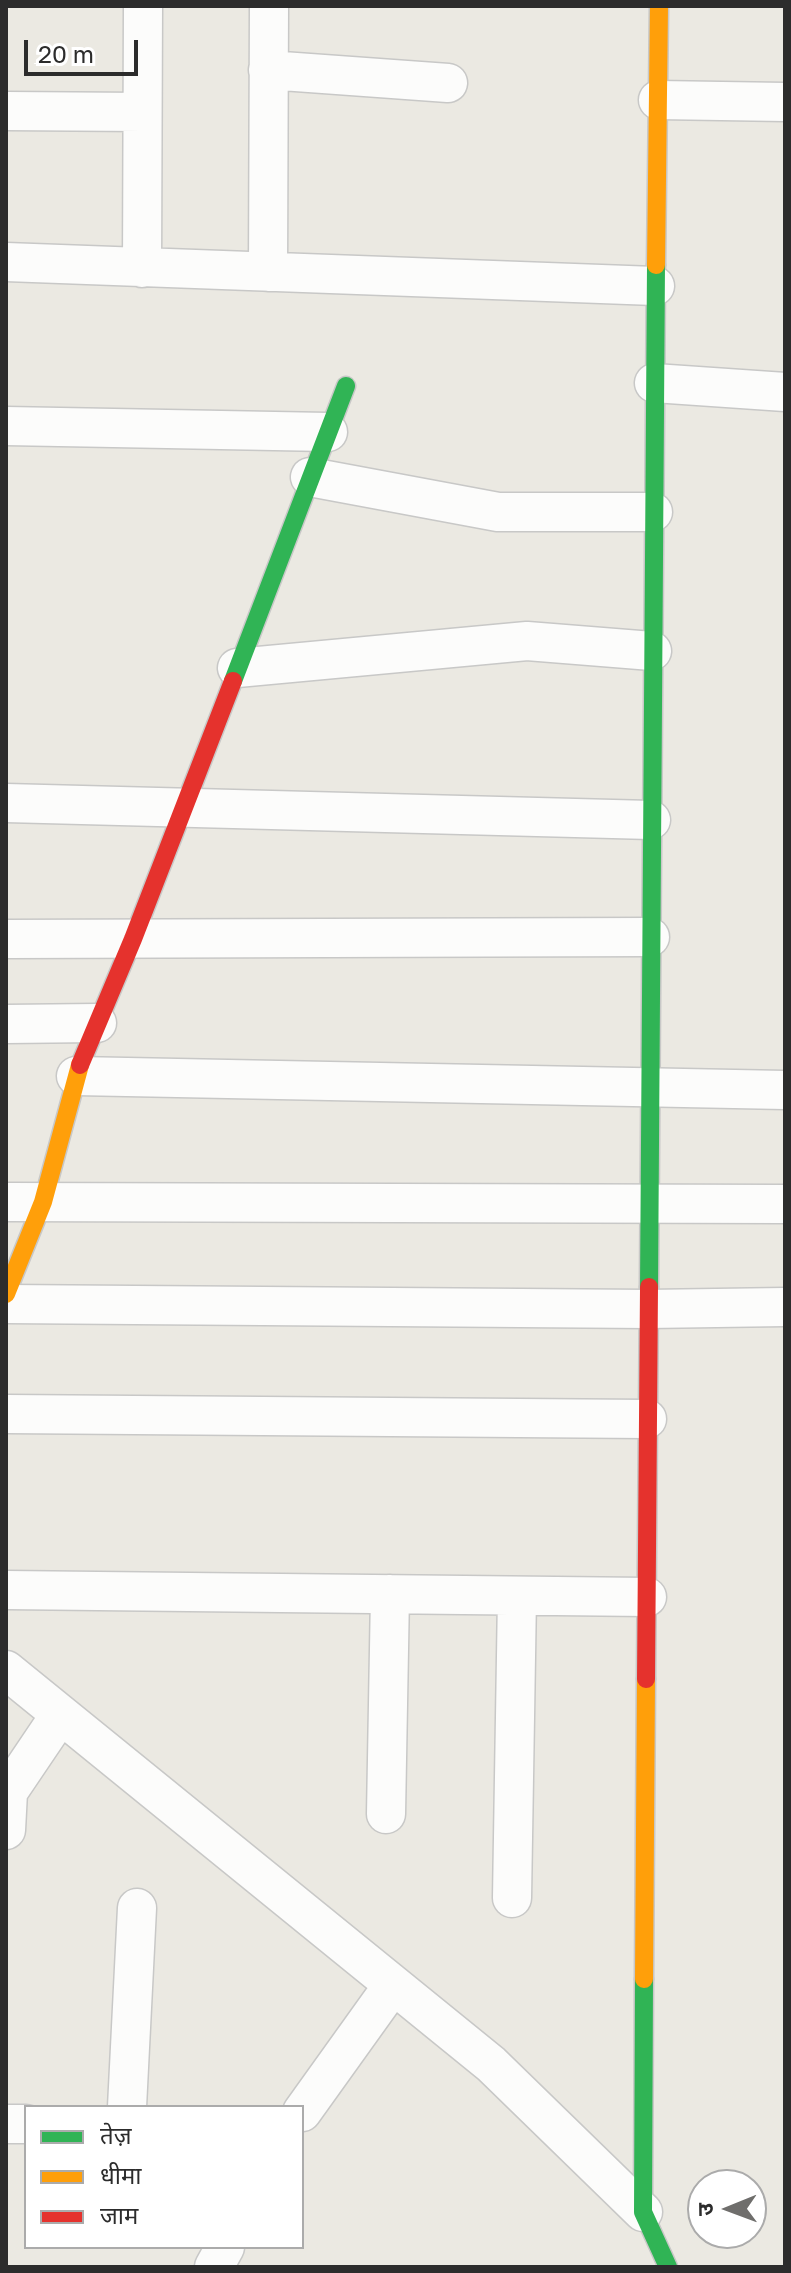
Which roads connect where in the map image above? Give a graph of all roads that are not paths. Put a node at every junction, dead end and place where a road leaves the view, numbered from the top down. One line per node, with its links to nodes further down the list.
1 (143, 6): 9 (street)
2 (269, 6): 4 (street)
3 (659, 6): 6 (street)
4 (268, 70): 5 (street); 12 (street)
5 (448, 83)
6 (658, 100): 7 (street); 13 (street)
7 (785, 102)
8 (6, 111): 9 (street)
9 (142, 112): 11 (street)
10 (6, 262): 11 (street)
11 (142, 268): 12 (street)
12 (268, 272): 13 (street)
13 (655, 286): 14 (street)
14 (654, 383): 16 (street); 20 (street)
15 (346, 386): 18 (street)
16 (785, 392)
17 (6, 426): 18 (street)
18 (328, 432): 19 (street)
19 (310, 477): 20 (street); 22 (street)
20 (653, 512): 21 (street)
21 (652, 651): 22 (street); 25 (street)
22 (237, 668): 24 (street)
23 (6, 803): 24 (street)
24 (182, 809): 25 (street); 28 (street)
25 (651, 820): 26 (street)
26 (650, 937): 28 (street); 32 (street)
27 (6, 939): 28 (street)
28 (133, 939): 29 (street)
29 (97, 1023): 30 (street); 31 (street)
30 (6, 1024)
31 (76, 1076): 32 (street); 34 (street)
32 (649, 1086): 33 (street); 35 (street)
33 (785, 1090)
34 (24, 1202): 35 (street); 37 (street)
35 (648, 1204): 36 (street); 40 (street)
36 (785, 1204)
37 (6, 1294)
38 (6, 1304): 40 (street)
39 (785, 1307): 40 (street)
40 (648, 1309): 42 (street)
41 (6, 1414): 42 (street)
42 (647, 1419): 46 (street)
43 (6, 1590): 44 (street)
44 (390, 1594): 45 (street); 49 (street)
45 (517, 1596): 46 (street); 51 (street)
46 (647, 1597): 56 (street)
47 (6, 1670): 48 (street)
48 (60, 1715): 50 (street); 53 (street)
49 (386, 1814)
50 (6, 1830)
51 (512, 1898)
52 (137, 1908): 54 (street)
53 (393, 1985): 55 (street); 56 (street)
54 (127, 2105)
55 (304, 2109)
56 (643, 2212): 59 (street)
57 (224, 2249): 58 (street)
58 (214, 2267)
59 (668, 2267)

